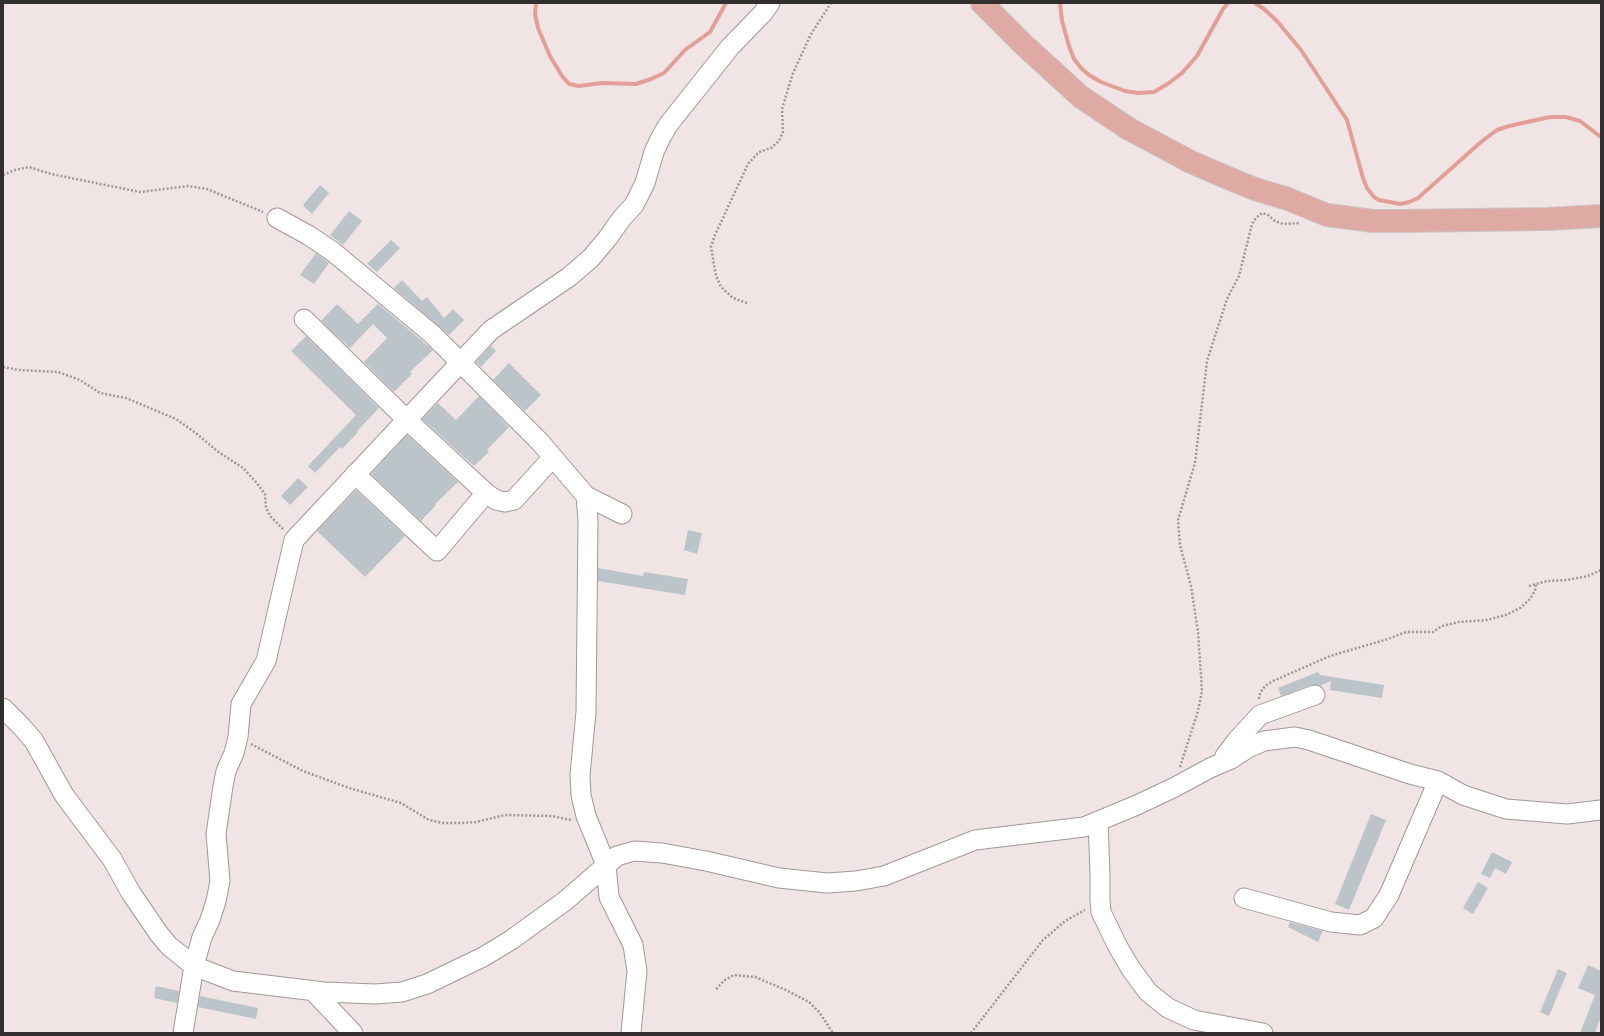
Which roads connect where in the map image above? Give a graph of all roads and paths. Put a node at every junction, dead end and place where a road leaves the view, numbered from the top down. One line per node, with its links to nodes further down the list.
1 (770, 3): 10 (street)
2 (831, 3): 8 (path)
3 (982, 3): 5 (main road)
4 (3, 175): 6 (path)
5 (1601, 216)
6 (277, 218): 10 (street)
7 (1303, 223): 28 (path)
8 (747, 303)
9 (304, 319): 12 (street)
10 (460, 362): 12 (street); 13 (street)
11 (3, 367): 18 (path)
12 (406, 419): 14 (street); 15 (street)
13 (554, 457): 15 (street); 16 (street)
14 (355, 474): 15 (street); 18 (street)
15 (486, 493)
16 (586, 496): 17 (street); 31 (street)
17 (622, 514)
18 (294, 540): 25 (street)
19 (1601, 570): 20 (path)
20 (1536, 584): 21 (path); 24 (path)
21 (1529, 586)
22 (1315, 695): 24 (street)
23 (3, 708): 35 (street)
24 (1260, 715): 26 (street)
25 (238, 737): 31 (path); 35 (street)
26 (1219, 764): 27 (street); 28 (street)
27 (1438, 781): 29 (street); 33 (street)
28 (1176, 787): 30 (street)
29 (1601, 810)
30 (1098, 821): 32 (street); 34 (street)
31 (591, 829): 32 (street)
32 (606, 865): 37 (street); 40 (street)
33 (1244, 898)
34 (1100, 900): 42 (path); 43 (street)
35 (194, 966): 37 (street); 38 (street)
36 (716, 989): 41 (path)
37 (313, 991): 39 (street)
38 (183, 1033)
39 (353, 1033)
40 (631, 1033)
41 (834, 1033)
42 (971, 1033)
43 (1262, 1033)

